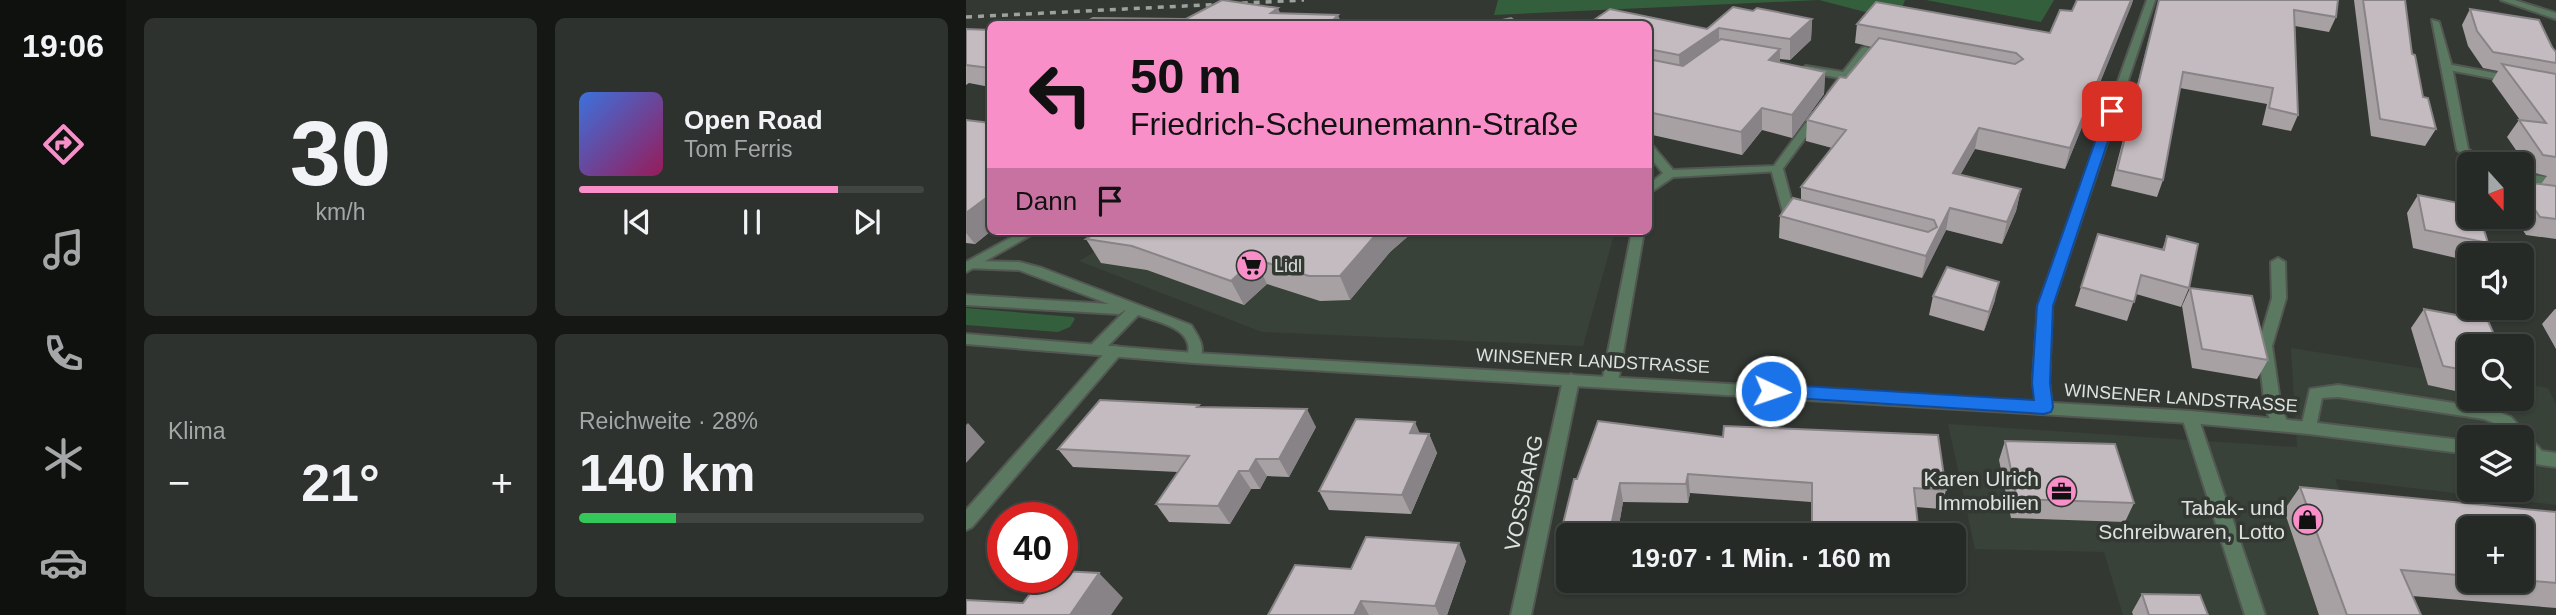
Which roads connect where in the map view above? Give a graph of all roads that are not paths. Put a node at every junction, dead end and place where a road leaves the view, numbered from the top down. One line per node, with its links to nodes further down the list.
1 (2151, 0): 30 (street)
2 (2505, 0): 3 (street)
3 (2556, 16)
4 (2435, 22): 7 (street)
5 (1892, 55): 8 (street)
6 (1796, 67): 8 (street)
7 (2447, 67): 9 (street); 11 (street)
8 (1847, 76): 12 (street)
9 (2529, 82)
10 (1652, 152): 13 (street)
11 (2466, 152)
12 (1777, 169): 13 (street); 17 (street)
13 (1670, 174): 16 (street)
14 (2534, 179): 15 (street)
15 (2556, 182)
16 (1652, 188)
17 (1814, 219)
18 (1025, 235): 21 (street)
19 (1637, 235): 29 (street)
20 (2278, 262): 32 (street)
21 (968, 266): 23 (street)
22 (966, 300): 23 (street)
23 (1135, 310): 25 (street); 27 (street)
24 (966, 339): 25 (street, WINSENER LANDSTRASSE)
25 (1095, 350): 26 (street, WINSENER LANDSTRASSE)
26 (1115, 351): 27 (street, WINSENER LANDSTRASSE); 36 (street)
27 (1194, 358): 28 (street, WINSENER LANDSTRASSE)
28 (1571, 380): 29 (street, WINSENER LANDSTRASSE); 37 (street, VOSSBARG)
29 (1610, 382): 30 (street, WINSENER LANDSTRASSE)
30 (2044, 407): 31 (street, WINSENER LANDSTRASSE)
31 (2190, 417): 32 (street, WINSENER LANDSTRASSE); 38 (street)
32 (2281, 425): 33 (street, WINSENER LANDSTRASSE)
33 (2309, 428): 34 (street, WINSENER LANDSTRASSE); 35 (street)
34 (2457, 446)
35 (2548, 459)
36 (966, 522)
37 (1521, 615)
38 (2255, 615)

